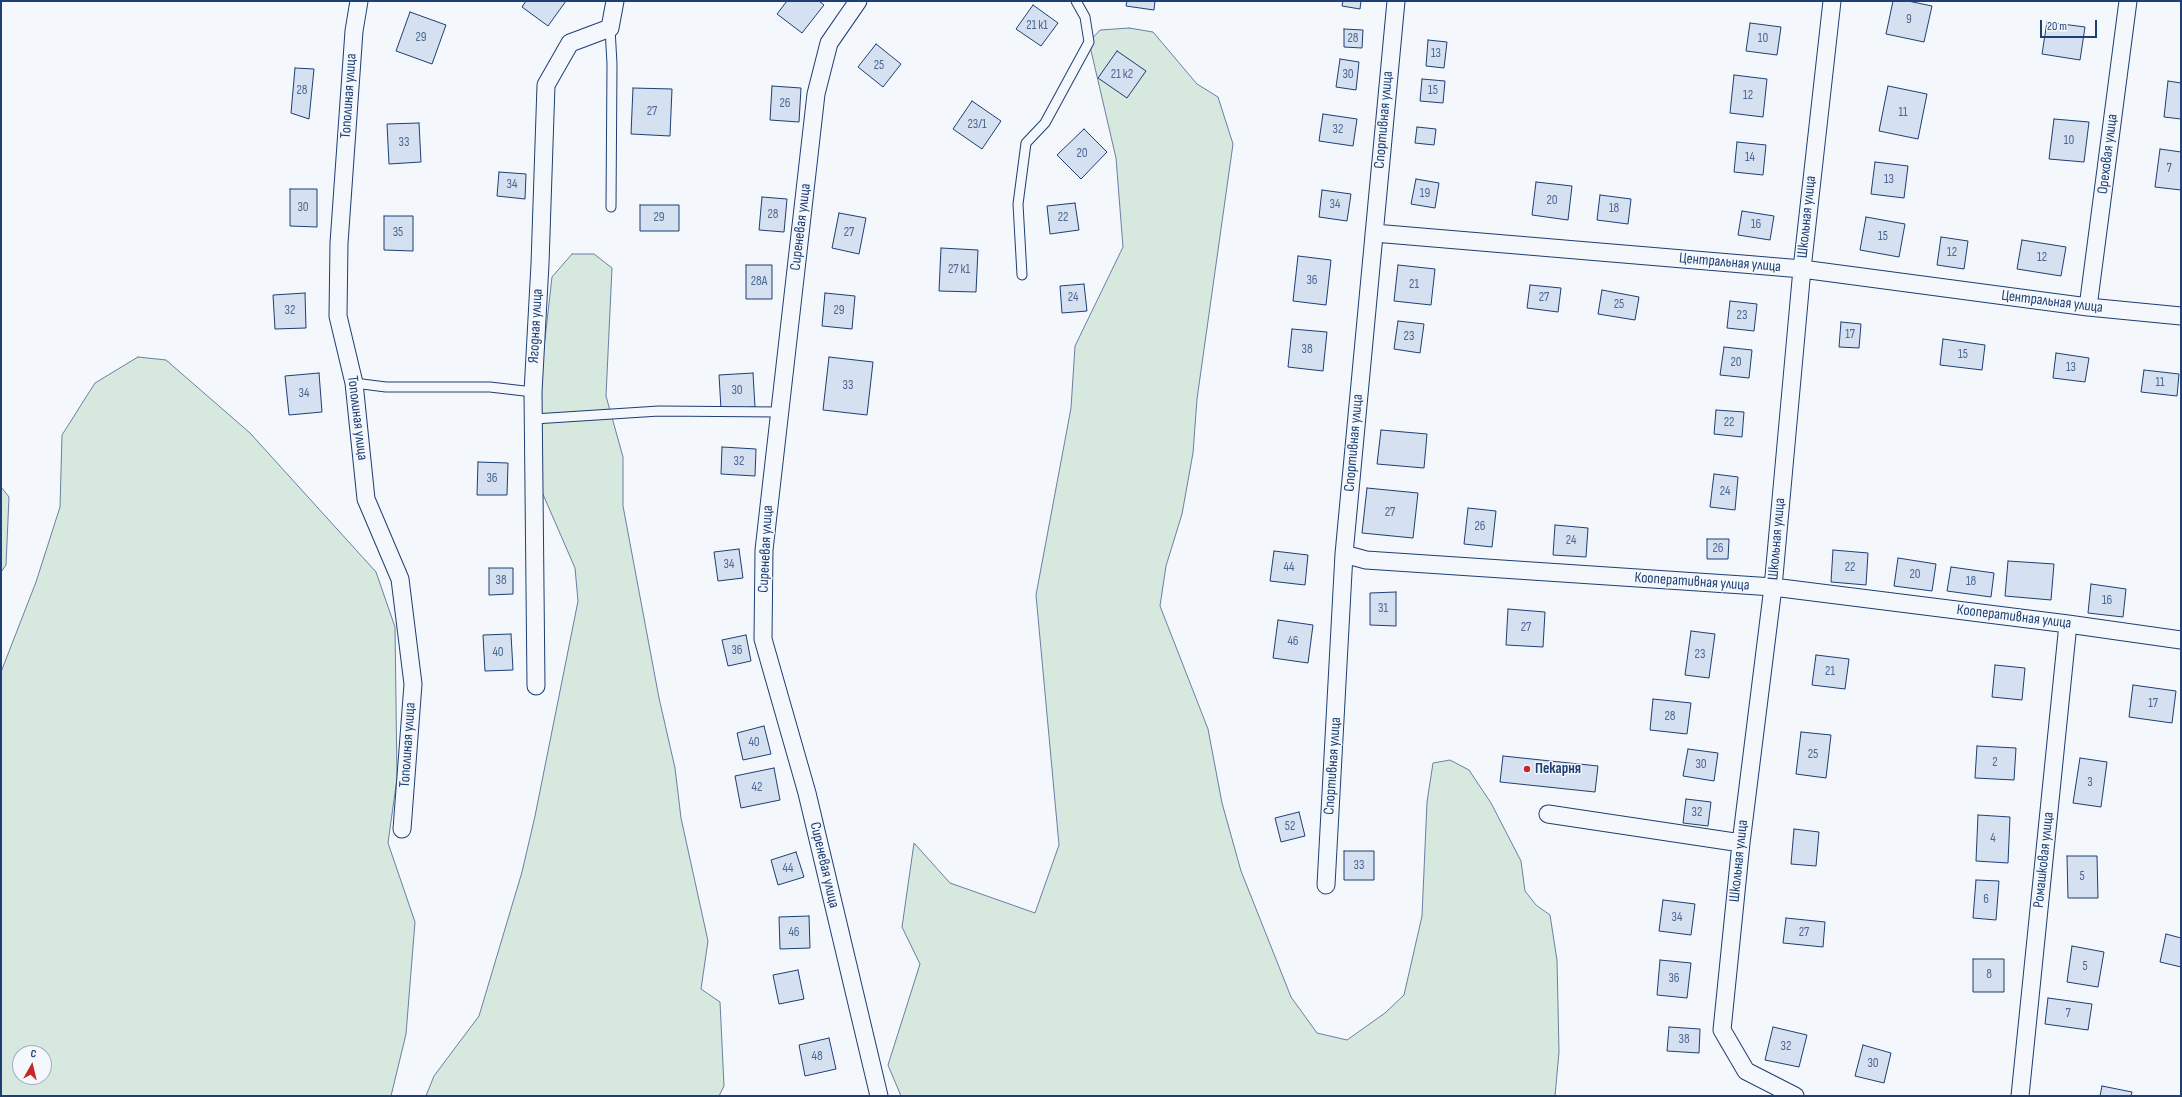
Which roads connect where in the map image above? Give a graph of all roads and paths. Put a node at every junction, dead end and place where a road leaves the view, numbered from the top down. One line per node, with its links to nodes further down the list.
1 (359, 1): 15 (street, Тополиная улица)
2 (615, 1): 8 (street)
3 (858, 1): 17 (street, Сиреневая улица)
4 (1076, 1): 12 (lane)
5 (1396, 1): 10 (street, Спортивная улица)
6 (1832, 1): 11 (street, Школьная улица)
7 (2128, 1): 13 (street, Ореховая улица)
8 (610, 28): 9 (lane); 16 (street, Ягодная улица)
9 (611, 207)
10 (1374, 233): 11 (street, Центральная улица); 19 (street, Спортивная улица)
11 (1802, 268): 13 (street, Центральная улица); 20 (street, Школьная улица)
12 (1022, 275)
13 (2088, 307): 14 (street, Центральная улица)
14 (2181, 316)
15 (354, 383): 16 (lane); 25 (street, Тополиная улица)
16 (533, 392): 18 (street, Ягодная улица)
17 (778, 412): 18 (lane); 28 (street, Сиреневая улица)
18 (534, 419): 23 (street, Ягодная улица)
19 (1344, 554): 20 (street, Кооперативная улица); 27 (street, Спортивная улица)
20 (1773, 587): 21 (street, Кооперативная улица); 26 (street, Школьная улица)
21 (2068, 624): 22 (street, Кооперативная улица); 30 (street, Ромашковая улица)
22 (2181, 640)
23 (536, 686)
24 (1548, 814): 26 (street)
25 (402, 829)
26 (1741, 843): 29 (street, Школьная улица)
27 (1326, 885)
28 (879, 1096)
29 (1795, 1096)
30 (2020, 1096)

